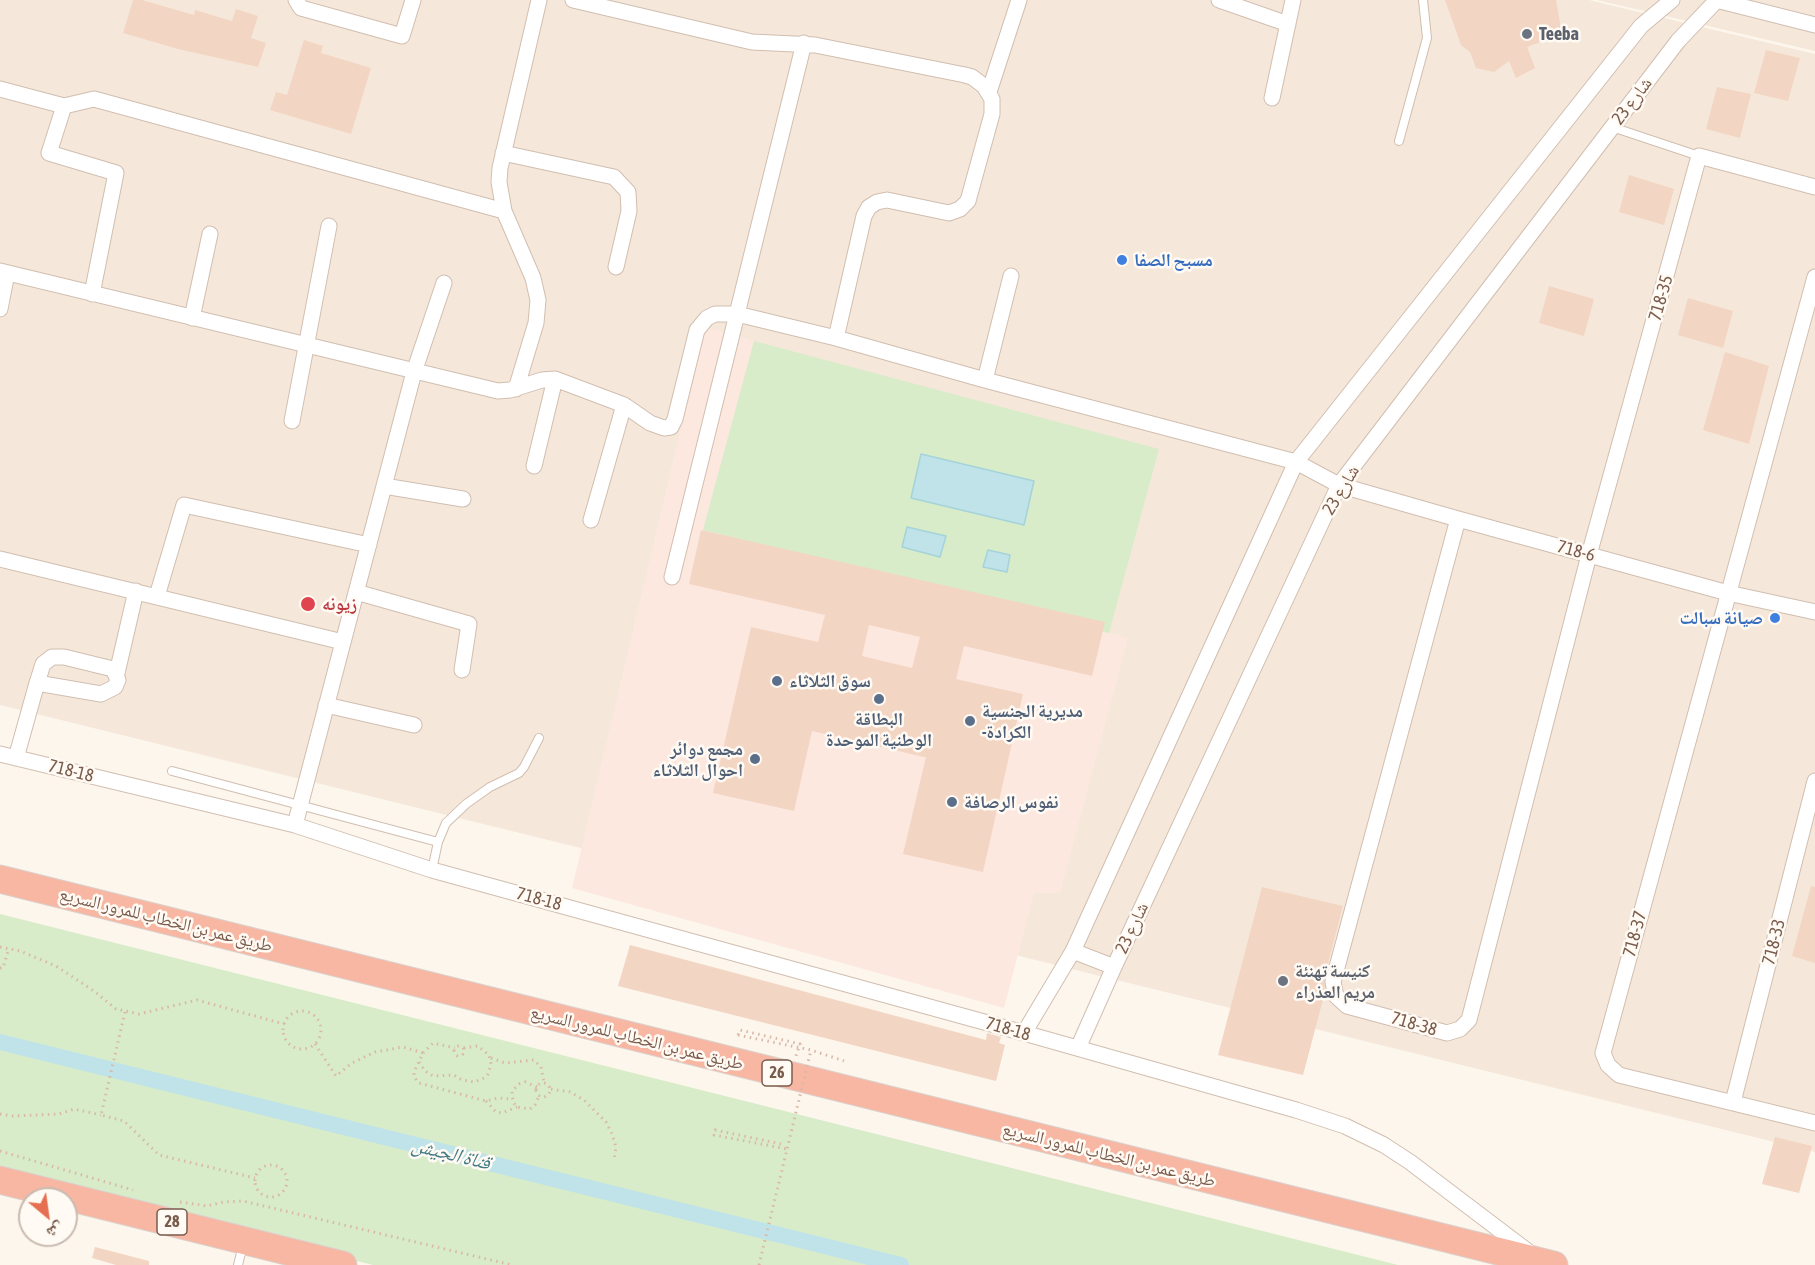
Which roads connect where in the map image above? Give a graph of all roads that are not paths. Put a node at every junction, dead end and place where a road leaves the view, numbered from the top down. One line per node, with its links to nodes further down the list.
1 (296, 0): 2 (street)
2 (413, 0)
3 (539, 0): 20 (street)
4 (573, 0): 13 (street)
5 (1019, 0): 15 (street)
6 (1219, 0): 11 (street)
7 (1293, 0): 11 (street)
8 (1423, 0): 19 (lane)
9 (1672, 0): 43 (street)
10 (1716, 0): 12 (street); 18 (street, شارع 23)
11 (1288, 24): 16 (street)
12 (1815, 25)
13 (804, 43): 15 (street); 33 (street)
14 (0, 89): 17 (street)
15 (989, 92): 35 (street)
16 (1272, 98)
17 (64, 106): 23 (street); 31 (street)
18 (1612, 127): 21 (lane); 45 (street, شارع 23)
19 (1399, 141)
20 (503, 153): 23 (street); 26 (street)
21 (1699, 156): 22 (street); 51 (street, 718-35)
22 (1815, 187)
23 (504, 211): 40 (street)
24 (329, 226): 36 (street)
25 (210, 234): 34 (street)
26 (616, 267)
27 (4, 272): 31 (street); 32 (street)
28 (1011, 276): 39 (street)
29 (1815, 277): 56 (street)
30 (444, 283): 37 (street)
31 (92, 294): 34 (street)
32 (0, 309)
33 (737, 314): 35 (street, 718-6); 41 (street); 53 (street)
34 (192, 318): 36 (street)
35 (836, 338): 39 (street, 718-6)
36 (306, 345): 37 (street); 42 (street)
37 (414, 372): 40 (street); 46 (street)
38 (555, 379): 40 (street); 41 (street); 44 (street)
39 (985, 380): 43 (street, 718-6)
40 (516, 389)
41 (624, 405): 49 (street)
42 (292, 421)
43 (1296, 462): 45 (street, 718-6); 75 (street)
44 (534, 466)
45 (1340, 484): 48 (street, 718-6); 76 (street, شارع 23)
46 (384, 486): 47 (street); 50 (street)
47 (463, 499)
48 (1458, 519): 51 (street, 718-6); 51 (street, 718-38)
49 (591, 520)
50 (369, 545): 55 (street); 57 (street)
51 (1589, 555): 56 (street, 718-6)
52 (0, 559): 54 (street)
53 (672, 577)
54 (136, 591): 57 (street); 61 (street)
55 (356, 592): 59 (street); 60 (street)
56 (1728, 593): 58 (street, 718-6); 79 (street, 718-37)
57 (157, 596): 59 (street)
58 (1815, 612)
59 (343, 642): 63 (street)
60 (462, 670)
61 (117, 674): 62 (street); 62 (street)
62 (37, 683): 67 (street)
63 (326, 705): 64 (street); 70 (street)
64 (414, 725)
65 (539, 738): 72 (lane)
66 (0, 754): 67 (street, 718-18)
67 (16, 758): 71 (street, 718-18)
68 (172, 771): 70 (lane)
69 (1815, 781): 79 (street, 718-33)
70 (300, 805): 71 (street); 72 (lane)
71 (295, 825): 73 (street, 718-18)
72 (438, 842): 73 (lane)
73 (432, 870): 77 (street, 718-18)
74 (0, 879): 83 (highway, طريق عمر بن الخطاب للمرور السريع / 26)
75 (1073, 951): 76 (street); 77 (street)
76 (1113, 968): 78 (street, شارع 23)
77 (1024, 1033): 78 (street, 718-18)
78 (1078, 1048): 83 (street, 718-18)
79 (1733, 1102): 80 (street, 718-37)
80 (1815, 1124)
81 (0, 1180): 82 (highway, 28)
82 (241, 1253): 84 (highway, 28)
83 (1548, 1263)
84 (343, 1265)

